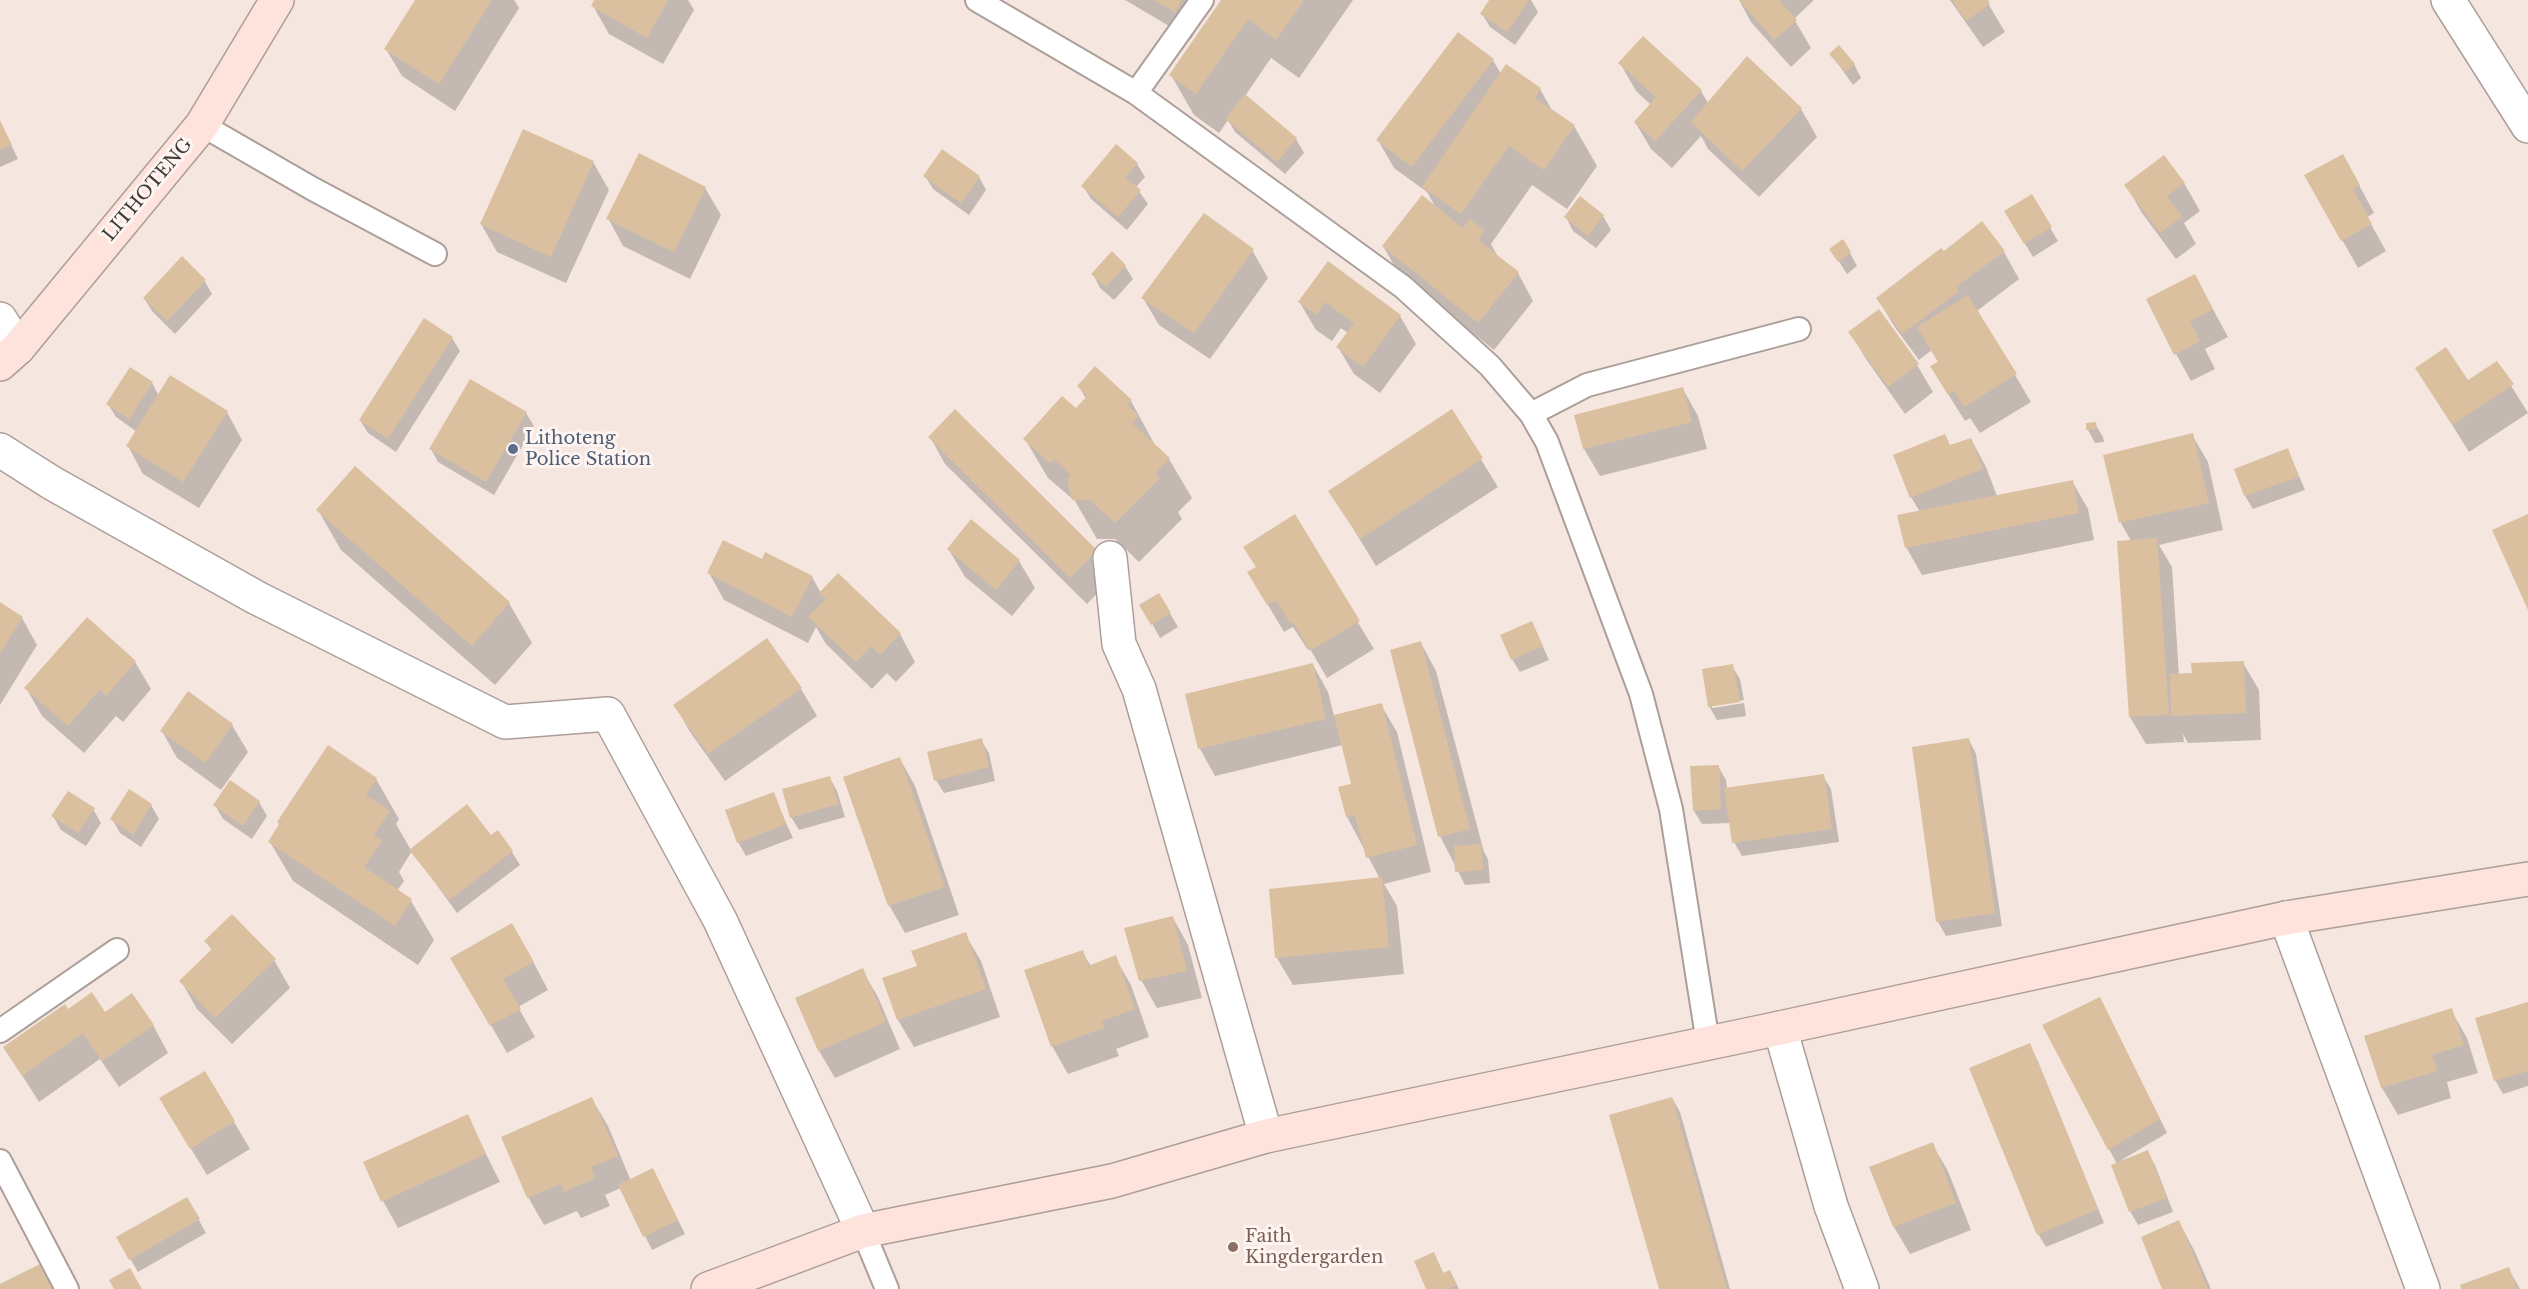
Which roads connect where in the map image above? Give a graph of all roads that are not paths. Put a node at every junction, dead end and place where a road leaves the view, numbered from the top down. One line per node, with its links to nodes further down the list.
1 (277, 0): 6 (main road, LITHOTENG)
2 (977, 0): 5 (lane)
3 (1202, 0): 5 (lane)
4 (2448, 0): 7 (street)
5 (1136, 93): 12 (lane)
6 (202, 125): 8 (lane); 11 (main road, LITHOTENG)
7 (2528, 126)
8 (435, 254)
9 (0, 319): 11 (street)
10 (1799, 329): 12 (lane)
11 (9, 356)
12 (1531, 414): 20 (lane)
13 (0, 450): 23 (street)
14 (1110, 558): 21 (street)
15 (2528, 880): 16 (main road)
16 (2286, 918): 18 (main road); 28 (street)
17 (117, 950): 19 (lane)
18 (1780, 1028): 20 (main road); 27 (street)
19 (0, 1031)
20 (1708, 1043): 21 (main road)
21 (1266, 1136): 23 (main road)
22 (0, 1161): 24 (lane)
23 (863, 1231): 25 (main road); 26 (lane)
24 (67, 1289)
25 (708, 1289)
26 (886, 1289)
27 (1862, 1289)
28 (2423, 1289)

